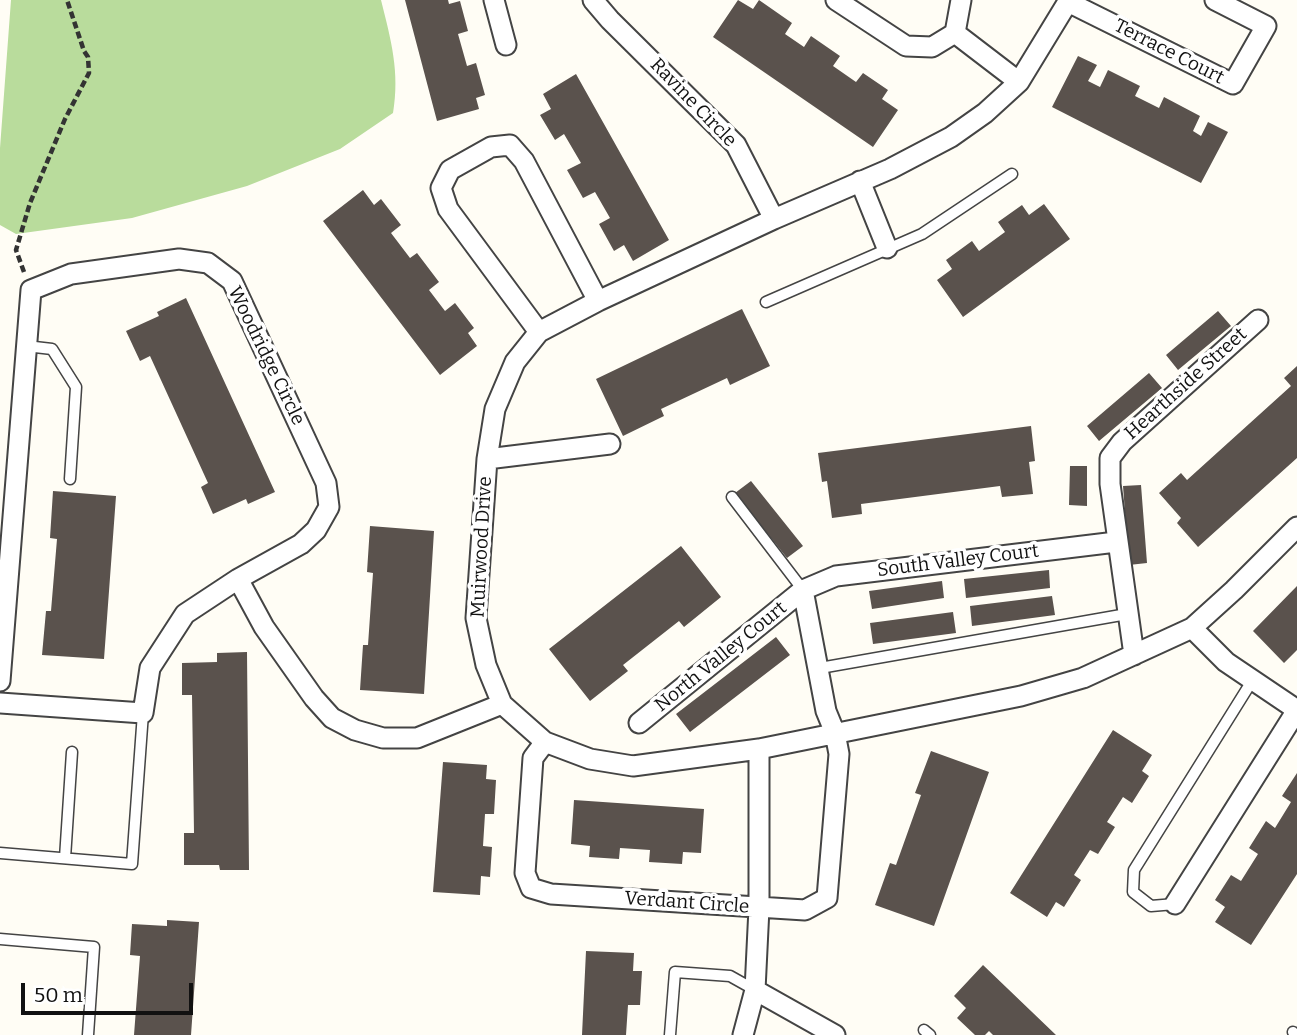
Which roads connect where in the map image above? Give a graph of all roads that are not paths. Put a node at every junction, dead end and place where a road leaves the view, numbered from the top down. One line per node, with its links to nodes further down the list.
1 (494, 0): 8 (street)
2 (593, 0): 12 (street, Ravine Circle)
3 (836, 0): 7 (street)
4 (961, 0): 7 (street)
5 (1215, 0): 6 (street, Terrace Court)
6 (1069, 1): 9 (street, Muirwood Drive)
7 (955, 33): 9 (street)
8 (506, 45)
9 (1019, 82): 11 (street, Muirwood Drive)
10 (1012, 174): 13 (lane)
11 (860, 181): 12 (street, Muirwood Drive); 13 (street)
12 (774, 219): 14 (street, Muirwood Drive)
13 (887, 248): 15 (lane)
14 (597, 301): 17 (street, Muirwood Drive); 17 (street)
15 (766, 302)
16 (1258, 320): 24 (street, Hearthside Street)
17 (539, 332): 20 (street, Muirwood Drive)
18 (26, 346): 21 (lane); 25 (street, Woodridge Circle); 31 (street)
19 (610, 444): 20 (street)
20 (487, 459): 34 (street, Muirwood Drive)
21 (70, 479)
22 (732, 497): 26 (lane)
23 (1297, 527): 28 (street, Muirwood Drive)
24 (1116, 542): 26 (street, South Valley Court); 27 (street, Hearthside Street)
25 (238, 579): 34 (street); 36 (street, Woodridge Circle)
26 (803, 590): 30 (street); 37 (street, North Valley Court)
27 (1127, 614): 29 (street, Hearthside Street); 30 (lane)
28 (1192, 628): 29 (street, Muirwood Drive); 32 (street)
29 (1134, 656): 38 (street, Muirwood Drive)
30 (820, 668): 38 (street)
31 (0, 681)
32 (1252, 681): 35 (street); 44 (lane)
33 (0, 703): 36 (street)
34 (502, 704): 39 (street, Muirwood Drive)
35 (1297, 710): 44 (street)
36 (143, 713): 43 (lane)
37 (639, 723)
38 (835, 733): 40 (street, Muirwood Drive); 45 (street, Verdant Circle)
39 (545, 742): 40 (street, Muirwood Drive); 45 (street, Verdant Circle)
40 (759, 749): 45 (street)
41 (72, 752): 43 (lane)
42 (0, 853): 43 (lane)
43 (65, 859)
44 (1175, 904)
45 (759, 908): 47 (street)
46 (0, 939): 48 (lane)
47 (755, 990): 49 (lane); 50 (street); 51 (street)
48 (88, 1035)
49 (670, 1035)
50 (743, 1035)
51 (835, 1035)

